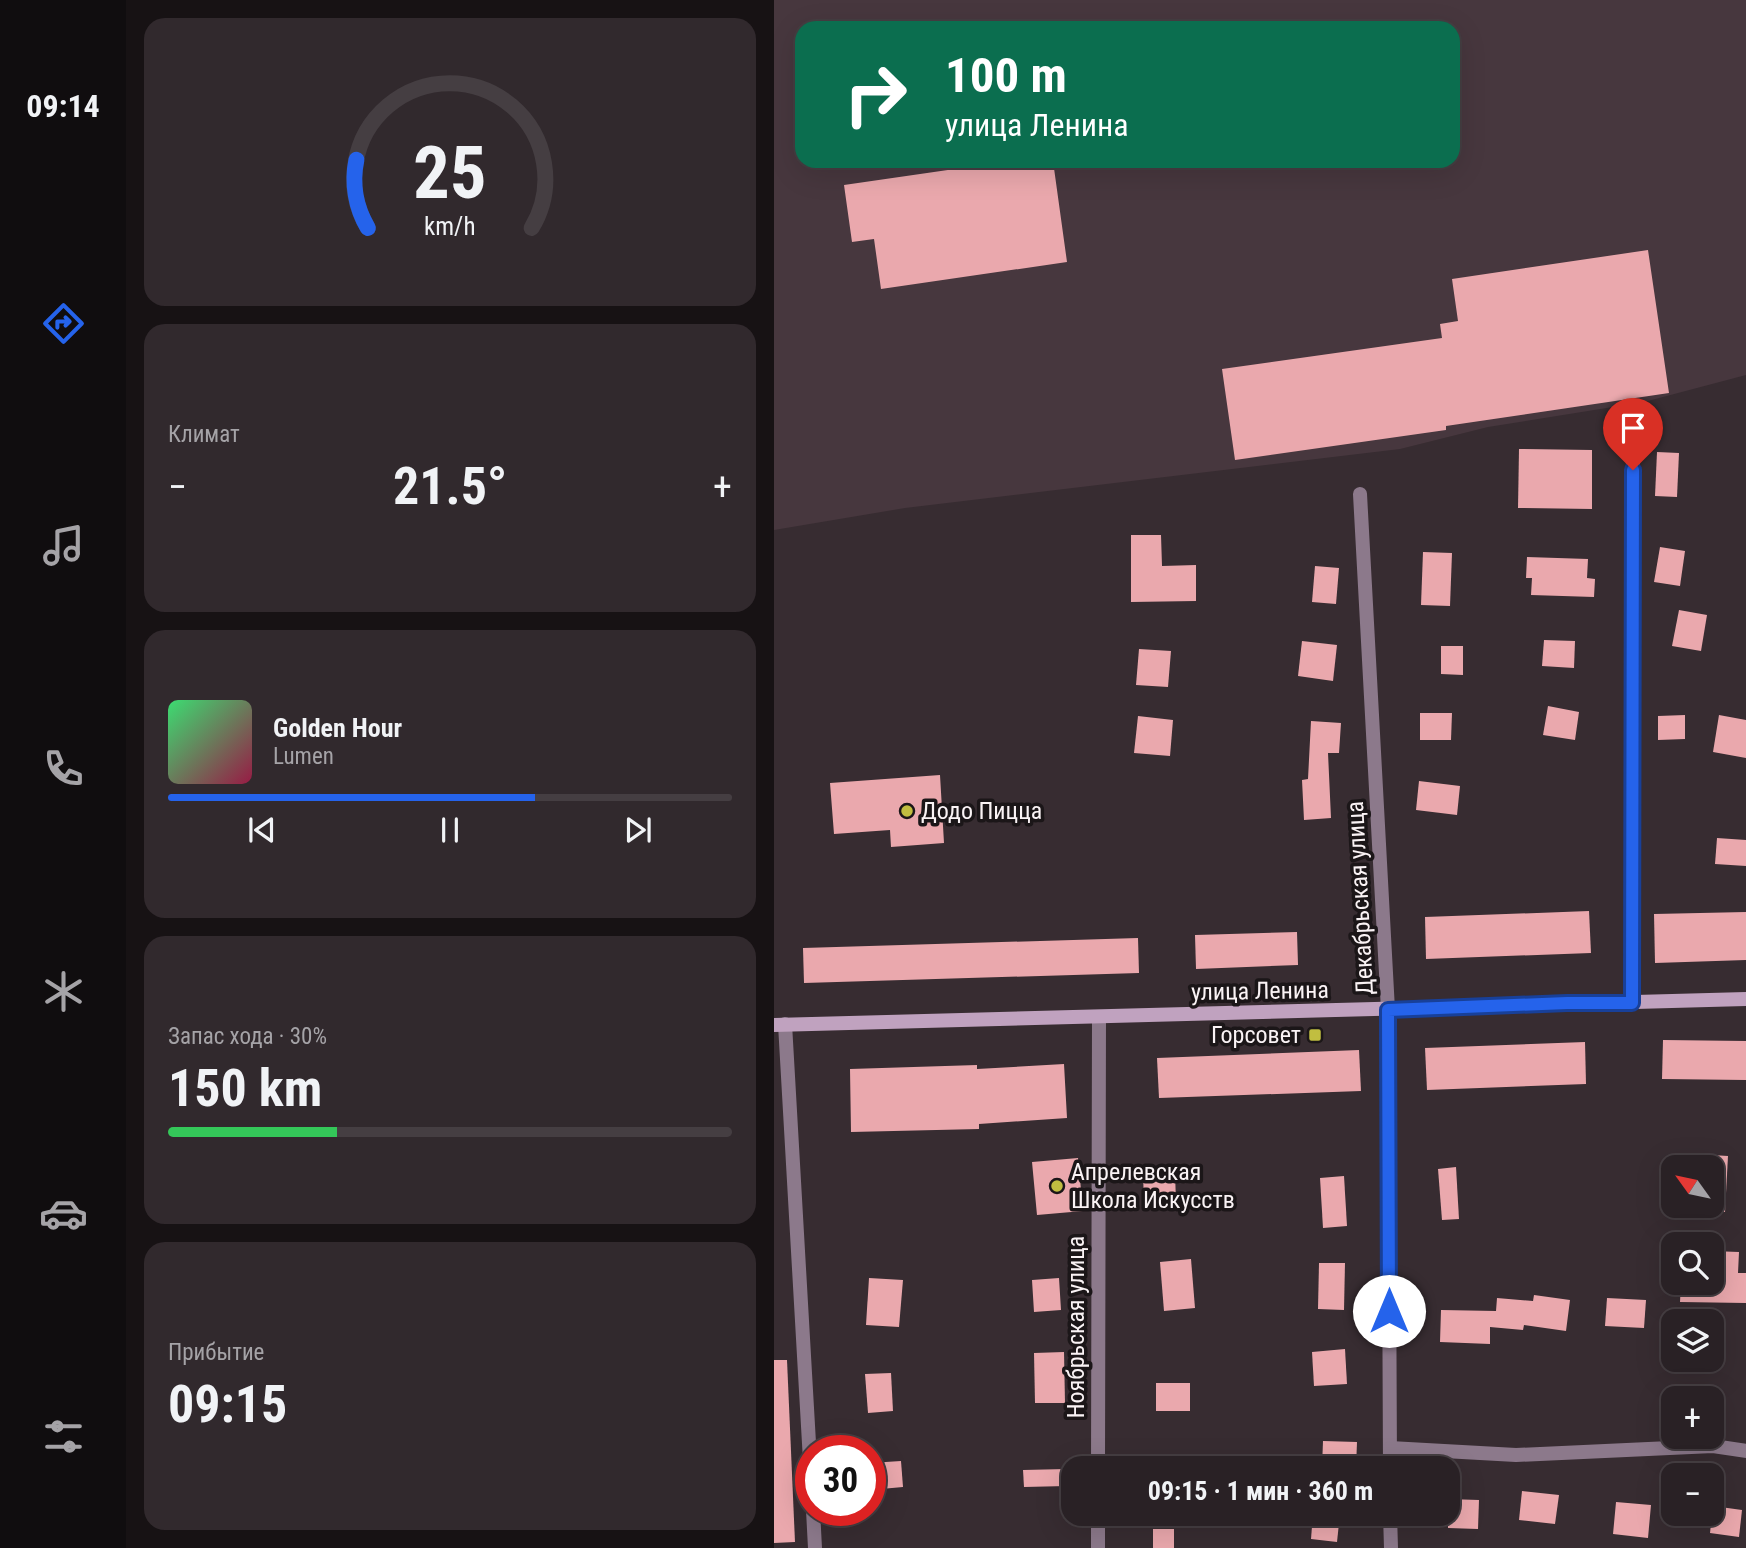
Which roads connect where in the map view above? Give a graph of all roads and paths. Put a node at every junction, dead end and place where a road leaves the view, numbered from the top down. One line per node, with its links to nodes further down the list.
1 (1633, 444): 4 (street)
2 (1360, 494): 5 (street, Декабрьская улица)
3 (1746, 999): 4 (street, улица Ленина)
4 (1632, 1003): 5 (street, улица Ленина)
5 (1388, 1010): 6 (street, улица Ленина); 9 (street, Декабрьская улица)
6 (1099, 1017): 7 (street, улица Ленина); 11 (street, Ноябрьская улица)
7 (780, 1024): 8 (street)
8 (808, 1435)
9 (1390, 1448): 10 (street); 12 (street, Декабрьская улица)
10 (1746, 1451)
11 (1098, 1456)
12 (1390, 1456)
13 (814, 1526): 16 (street)
14 (1098, 1526): 17 (street)
15 (1391, 1526): 18 (street)
16 (815, 1548)
17 (1098, 1548)
18 (1391, 1548)

